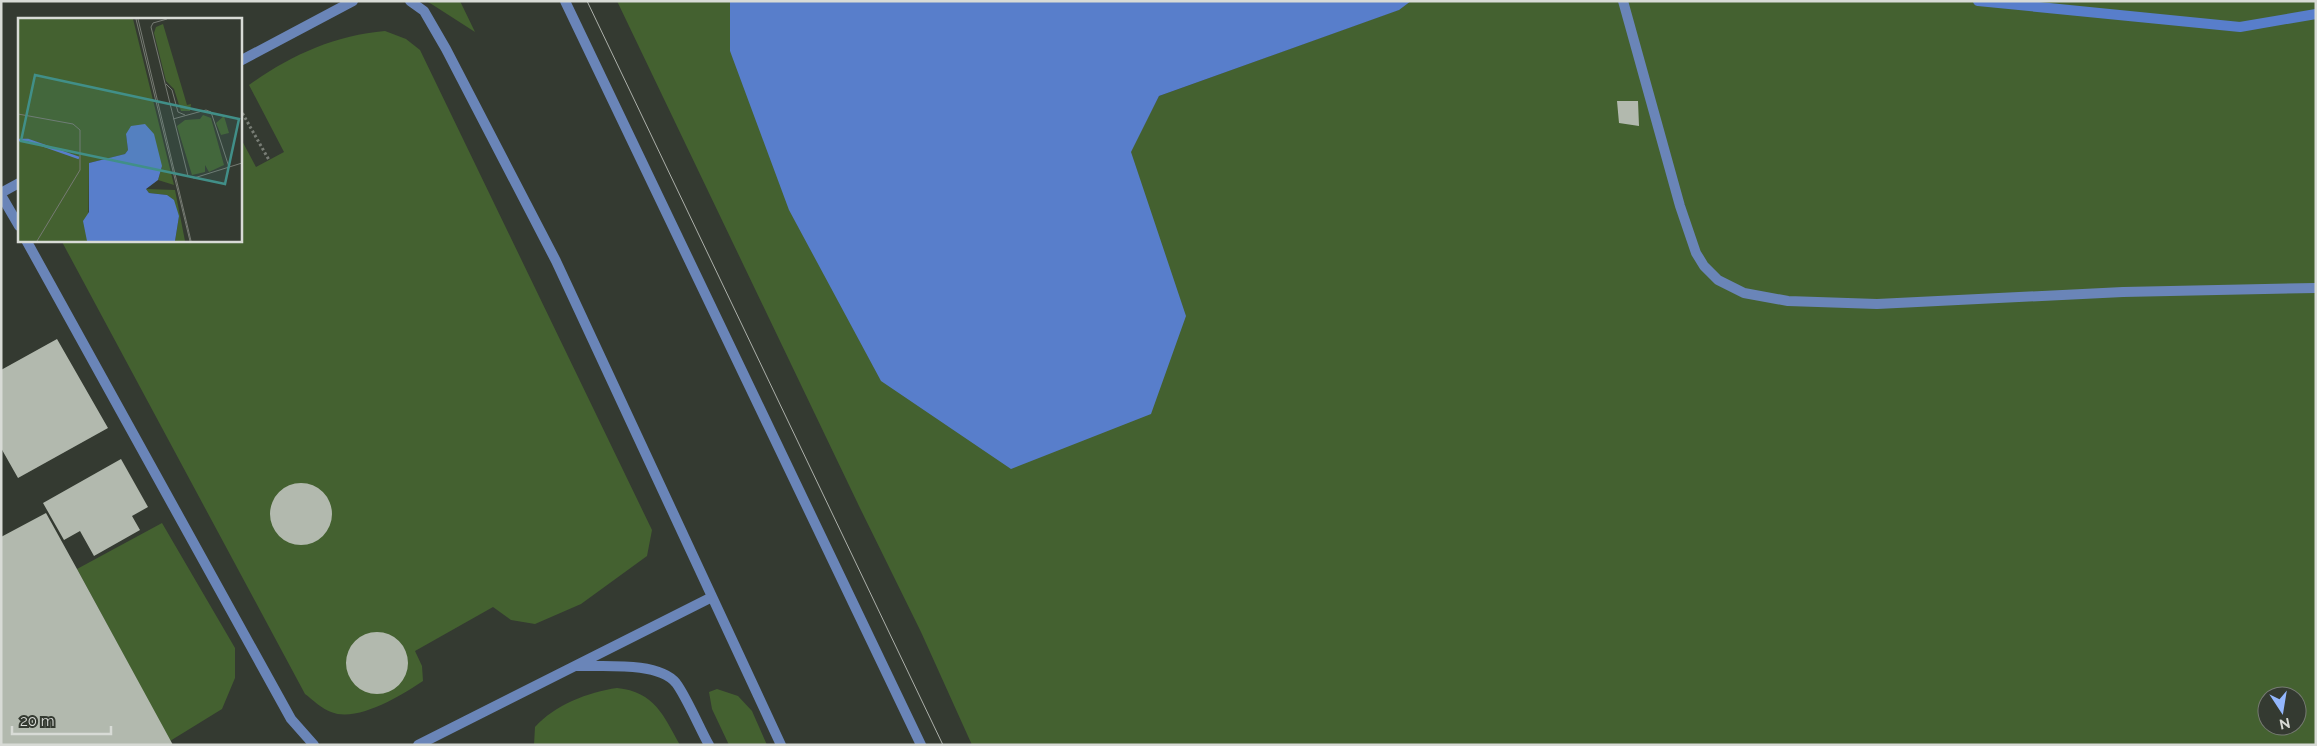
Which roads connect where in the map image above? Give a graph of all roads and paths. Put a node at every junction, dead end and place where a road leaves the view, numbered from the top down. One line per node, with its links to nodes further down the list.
1 (353, 1): 5 (street)
2 (410, 1): 13 (street)
3 (565, 1): 19 (street)
4 (1623, 1): 12 (street)
5 (241, 60)
6 (241, 111): 7 (path)
7 (269, 160)
8 (18, 184): 9 (street)
9 (1, 194): 10 (street)
10 (18, 224)
11 (27, 241): 15 (street)
12 (2316, 288)
13 (712, 597): 14 (street); 18 (street)
14 (574, 666): 16 (street); 17 (street)
15 (314, 745)
16 (418, 745)
17 (709, 745)
18 (781, 745)
19 (920, 745)

